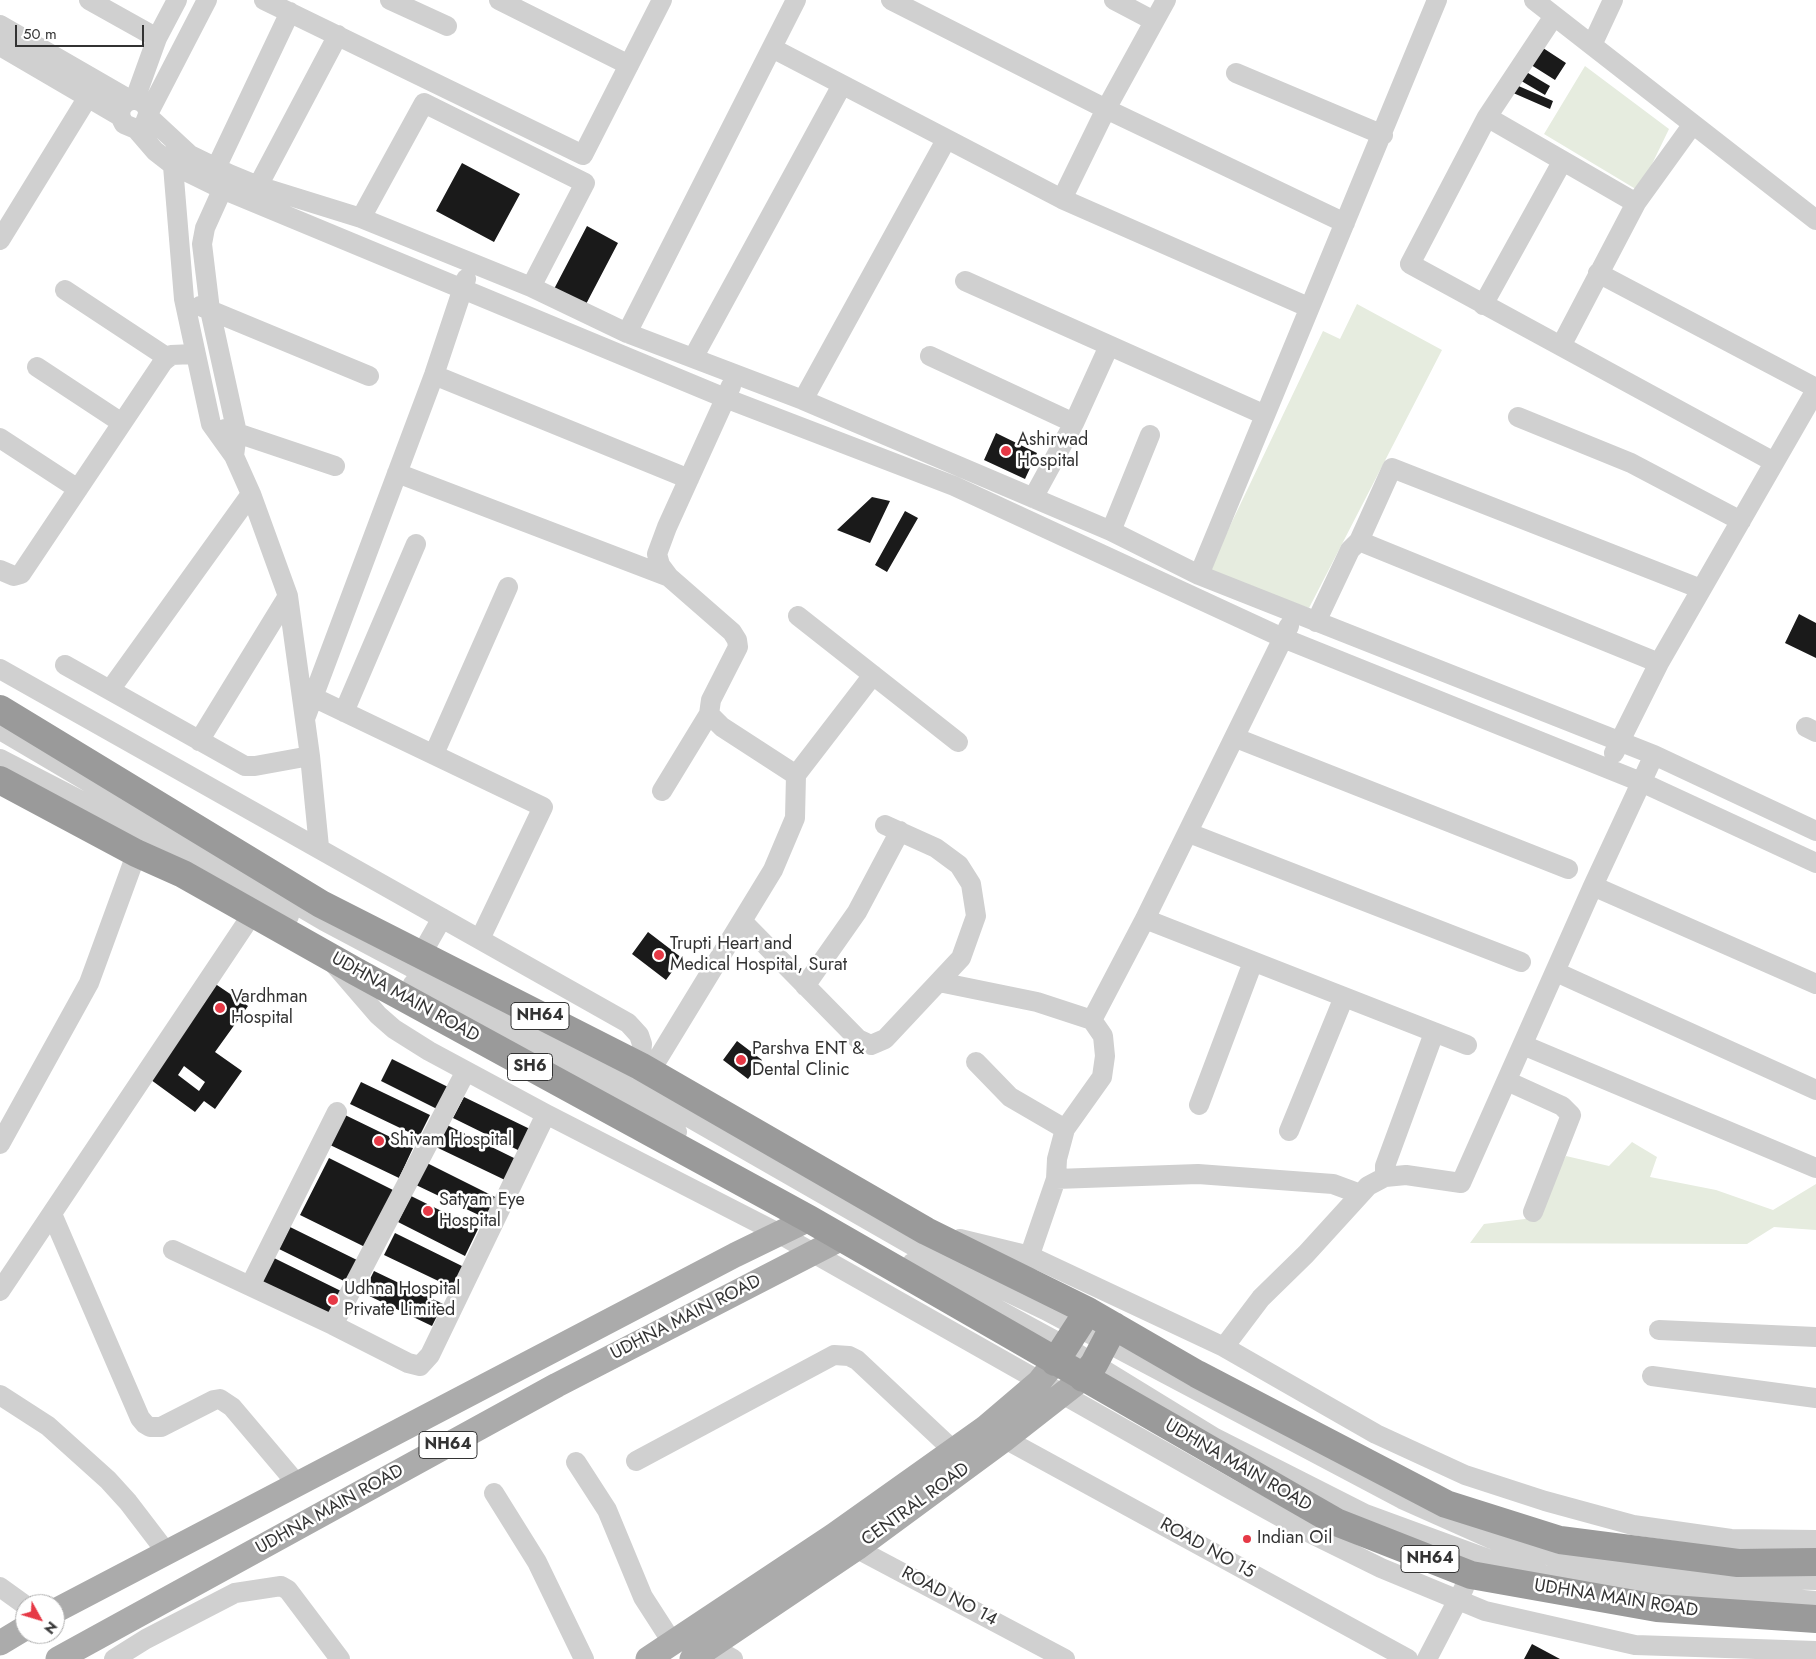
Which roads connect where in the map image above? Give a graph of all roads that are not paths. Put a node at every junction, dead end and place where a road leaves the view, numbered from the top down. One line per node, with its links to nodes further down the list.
1 (89, 0): 21 (street)
2 (177, 0): 21 (street)
3 (207, 0): 30 (street)
4 (264, 0): 15 (street)
5 (390, 0): 19 (street)
6 (499, 0): 25 (street)
7 (662, 0): 25 (street)
8 (796, 0): 24 (street)
9 (891, 0): 29 (street)
10 (1114, 0): 17 (street)
11 (1166, 0): 17 (street)
12 (1437, 0): 33 (street)
13 (1534, 0): 16 (street)
14 (1613, 0): 22 (street)
15 (290, 12): 20 (street); 38 (street)
16 (1554, 16): 22 (street); 31 (street)
17 (1154, 21): 29 (street)
18 (0, 25): 30 (street)
19 (447, 26)
20 (338, 35): 25 (street); 39 (street)
21 (157, 38): 30 (street)
22 (1592, 45): 32 (street)
23 (0, 46): 28 (street)
24 (772, 48): 27 (street); 56 (street)
25 (629, 65)
26 (1236, 73): 33 (street)
27 (842, 85): 35 (street); 62 (street)
28 (88, 97): 30 (street); 45 (street)
29 (1106, 109): 40 (street); 44 (street)
30 (136, 112): 34 (street); 37 (street)
31 (1487, 117): 36 (street); 53 (street)
32 (1693, 124): 41 (street); 43 (street)
33 (1383, 135): 44 (street)
34 (171, 140): 37 (street); 38 (street)
35 (946, 140): 40 (street); 69 (street)
36 (1562, 162): 41 (street); 53 (street)
37 (173, 164): 38 (street); 52 (street)
38 (223, 177): 39 (street); 51 (street); 55 (street)
39 (258, 186): 42 (street)
40 (1062, 199): 54 (street)
41 (1636, 203): 47 (street)
42 (362, 218): 46 (street); 49 (street)
43 (1816, 220)
44 (1345, 223): 54 (street)
45 (0, 240)
46 (471, 262): 49 (street); 51 (street)
47 (1598, 273): 58 (street); 67 (street)
48 (965, 281): 57 (street)
49 (531, 287): 56 (street)
50 (65, 290): 61 (street)
51 (462, 290): 64 (street); 68 (street)
52 (184, 299): 55 (street); 59 (street)
53 (1482, 305): 58 (street)
54 (1308, 307): 70 (street)
55 (210, 310): 66 (street); 75 (street)
56 (627, 333): 62 (street)
57 (1110, 346): 70 (street); 73 (street)
58 (1561, 346): 79 (street)
59 (194, 354): 61 (street); 74 (street)
60 (930, 356): 73 (street)
61 (168, 358): 72 (street)
62 (693, 358): 65 (street)
63 (37, 367): 72 (street)
64 (434, 375): 81 (street); 82 (street)
65 (736, 375): 68 (street); 69 (street)
66 (370, 376)
67 (1816, 389): 79 (street)
68 (725, 398): 82 (street); 99 (street)
69 (803, 400): 85 (street)
70 (1265, 415): 91 (street)
71 (1518, 417): 86 (street)
72 (122, 423): 83 (street)
73 (1074, 423): 85 (street)
74 (211, 424): 75 (street); 78 (street)
75 (237, 433): 78 (street); 80 (street)
76 (1150, 436): 87 (street)
77 (0, 438): 83 (street)
78 (234, 456): 84 (street)
79 (1774, 462): 86 (street)
80 (335, 466)
81 (397, 473): 92 (street); 105 (street)
82 (689, 480): 92 (street)
83 (78, 489): 90 (street)
84 (251, 494): 95 (street); 104 (street)
85 (1033, 498): 87 (street)
86 (1741, 521): 94 (street)
87 (1111, 531): 91 (street)
88 (1359, 541): 94 (street); 98 (street); 100 (street)
89 (416, 544): 107 (street)
90 (0, 570)
91 (1199, 575): 96 (street)
92 (669, 578): 108 (street)
93 (508, 587): 115 (street)
94 (1702, 589): 100 (street)
95 (288, 596): 109 (street); 112 (street)
96 (1295, 614): 98 (street); 99 (street)
97 (798, 616): 103 (street)
98 (1316, 622): 114 (street)
99 (1283, 638): 111 (street); 119 (street)
100 (1659, 663): 114 (street)
101 (65, 664): 104 (street)
102 (0, 669): 127 (street)
103 (873, 675): 113 (street); 120 (street)
104 (110, 690): 112 (street)
105 (313, 697): 107 (street); 109 (street)
106 (0, 709): 124 (highway, NH64)
107 (344, 712): 115 (street)
108 (709, 714): 120 (street); 123 (street)
109 (305, 718): 117 (street)
110 (0, 730): 124 (street)
111 (1236, 738): 126 (street); 129 (street)
112 (199, 741): 117 (street)
113 (958, 742)
114 (1618, 742): 116 (street); 119 (street)
115 (434, 754): 135 (street)
116 (1654, 755): 122 (street); 125 (street)
117 (310, 756): 127 (street)
118 (0, 759): 124 (street)
119 (1608, 769): 122 (street)
120 (796, 775): 134 (street)
121 (0, 780): 124 (highway, UDHNA MAIN ROAD / SH6)
122 (1641, 782): 128 (street); 130 (street)
123 (662, 791)
124 (148, 828): 131 (highway, UDHNA MAIN ROAD / SH6); 137 (highway, NH64); 152 (street); 159 (street)
125 (1816, 831)
126 (1188, 833): 133 (street); 139 (street)
127 (319, 847): 132 (street)
128 (1816, 863)
129 (1568, 869)
130 (1593, 886): 140 (street); 142 (street)
131 (253, 913): 136 (highway, UDHNA MAIN ROAD / SH6); 165 (street)
132 (442, 918): 135 (street); 137 (street)
133 (1145, 919): 138 (street); 145 (street)
134 (742, 921): 143 (street); 152 (street)
135 (480, 939): 152 (street)
136 (326, 955): 150 (street); 152 (highway, UDHNA MAIN ROAD / SH6)
137 (421, 955): 152 (highway, NH64)
138 (1253, 962): 144 (street); 154 (street)
139 (1521, 962)
140 (1556, 972): 148 (street); 153 (street)
141 (939, 982): 143 (street); 143 (street); 145 (street)
142 (1816, 984)
143 (805, 986)
144 (1344, 997): 146 (street); 158 (street)
145 (1092, 1020): 157 (street)
146 (1434, 1033): 147 (street); 161 (street)
147 (1466, 1045)
148 (1523, 1045): 151 (street); 160 (street)
149 (976, 1062): 157 (street)
150 (466, 1071): 156 (street); 174 (street)
151 (1507, 1081): 161 (street); 164 (street)
152 (636, 1090): 166 (highway, UDHNA MAIN ROAD / SH6); 171 (highway, NH64); 177 (street)
153 (1816, 1090)
154 (1199, 1104)
155 (337, 1112): 172 (street)
156 (546, 1114): 167 (street); 174 (street)
157 (1065, 1129): 162 (street)
158 (1289, 1131)
159 (0, 1144)
160 (1816, 1168)
161 (1385, 1177): 163 (street)
162 (1056, 1180): 163 (street); 171 (street)
163 (1360, 1194): 178 (street)
164 (1533, 1212)
165 (52, 1214): 173 (street); 187 (street)
166 (809, 1219): 167 (main road, UDHNA MAIN ROAD / NH64); 168 (highway, UDHNA MAIN ROAD / SH6)
167 (778, 1233): 170 (street); 187 (main road, UDHNA MAIN ROAD / NH64)
168 (842, 1238): 170 (main road, UDHNA MAIN ROAD / NH64); 177 (highway, UDHNA MAIN ROAD / SH6)
169 (173, 1250): 172 (street)
170 (812, 1253): 177 (street); 207 (main road, UDHNA MAIN ROAD / NH64)
171 (1025, 1267): 177 (highway, NH64); 178 (street)
172 (250, 1286): 174 (street)
173 (0, 1291)
174 (333, 1325)
175 (1659, 1330): 176 (street)
176 (1816, 1337)
177 (1065, 1346): 179 (highway, UDHNA MAIN ROAD / NH64); 179 (highway, NH64); 184 (main road, CENTRAL ROAD)
178 (1224, 1347): 190 (street)
179 (1093, 1361): 183 (main road, CENTRAL ROAD); 193 (highway, NH64); 194 (highway, UDHNA MAIN ROAD / NH64); 195 (street); 198 (street); 199 (street)
180 (1652, 1376): 182 (street)
181 (0, 1394): 192 (street)
182 (1816, 1398)
183 (1005, 1439): 191 (main road, CENTRAL ROAD); 214 (street, ROAD NO 15)
184 (953, 1450): 185 (street); 189 (main road, CENTRAL ROAD)
185 (636, 1461)
186 (576, 1462): 203 (street)
187 (298, 1485): 192 (main road, UDHNA MAIN ROAD / NH64)
188 (494, 1493): 210 (street)
189 (833, 1536): 191 (street, ROAD NO 14); 202 (main road, CENTRAL ROAD)
190 (1816, 1540)
191 (857, 1548): 206 (main road, CENTRAL ROAD); 213 (street, ROAD NO 14)
192 (167, 1553): 200 (main road, UDHNA MAIN ROAD / NH64)
193 (1816, 1562)
194 (1471, 1575): 198 (street); 201 (highway, UDHNA MAIN ROAD / NH64)
195 (1816, 1580)
196 (0, 1587): 197 (street)
197 (15, 1598)
198 (1458, 1600): 205 (street); 215 (street)
199 (1816, 1601)
200 (65, 1606)
201 (1816, 1619)
202 (694, 1626): 203 (main road, CENTRAL ROAD); 206 (street)
203 (672, 1642): 211 (main road, CENTRAL ROAD)
204 (1816, 1651): 205 (street)
205 (1630, 1652)
206 (701, 1654): 212 (street)
207 (58, 1659)
208 (114, 1659): 209 (street)
209 (340, 1659)
210 (584, 1659)
211 (648, 1659)
212 (733, 1659)
213 (1065, 1659)
214 (1408, 1659)
215 (1427, 1659)

